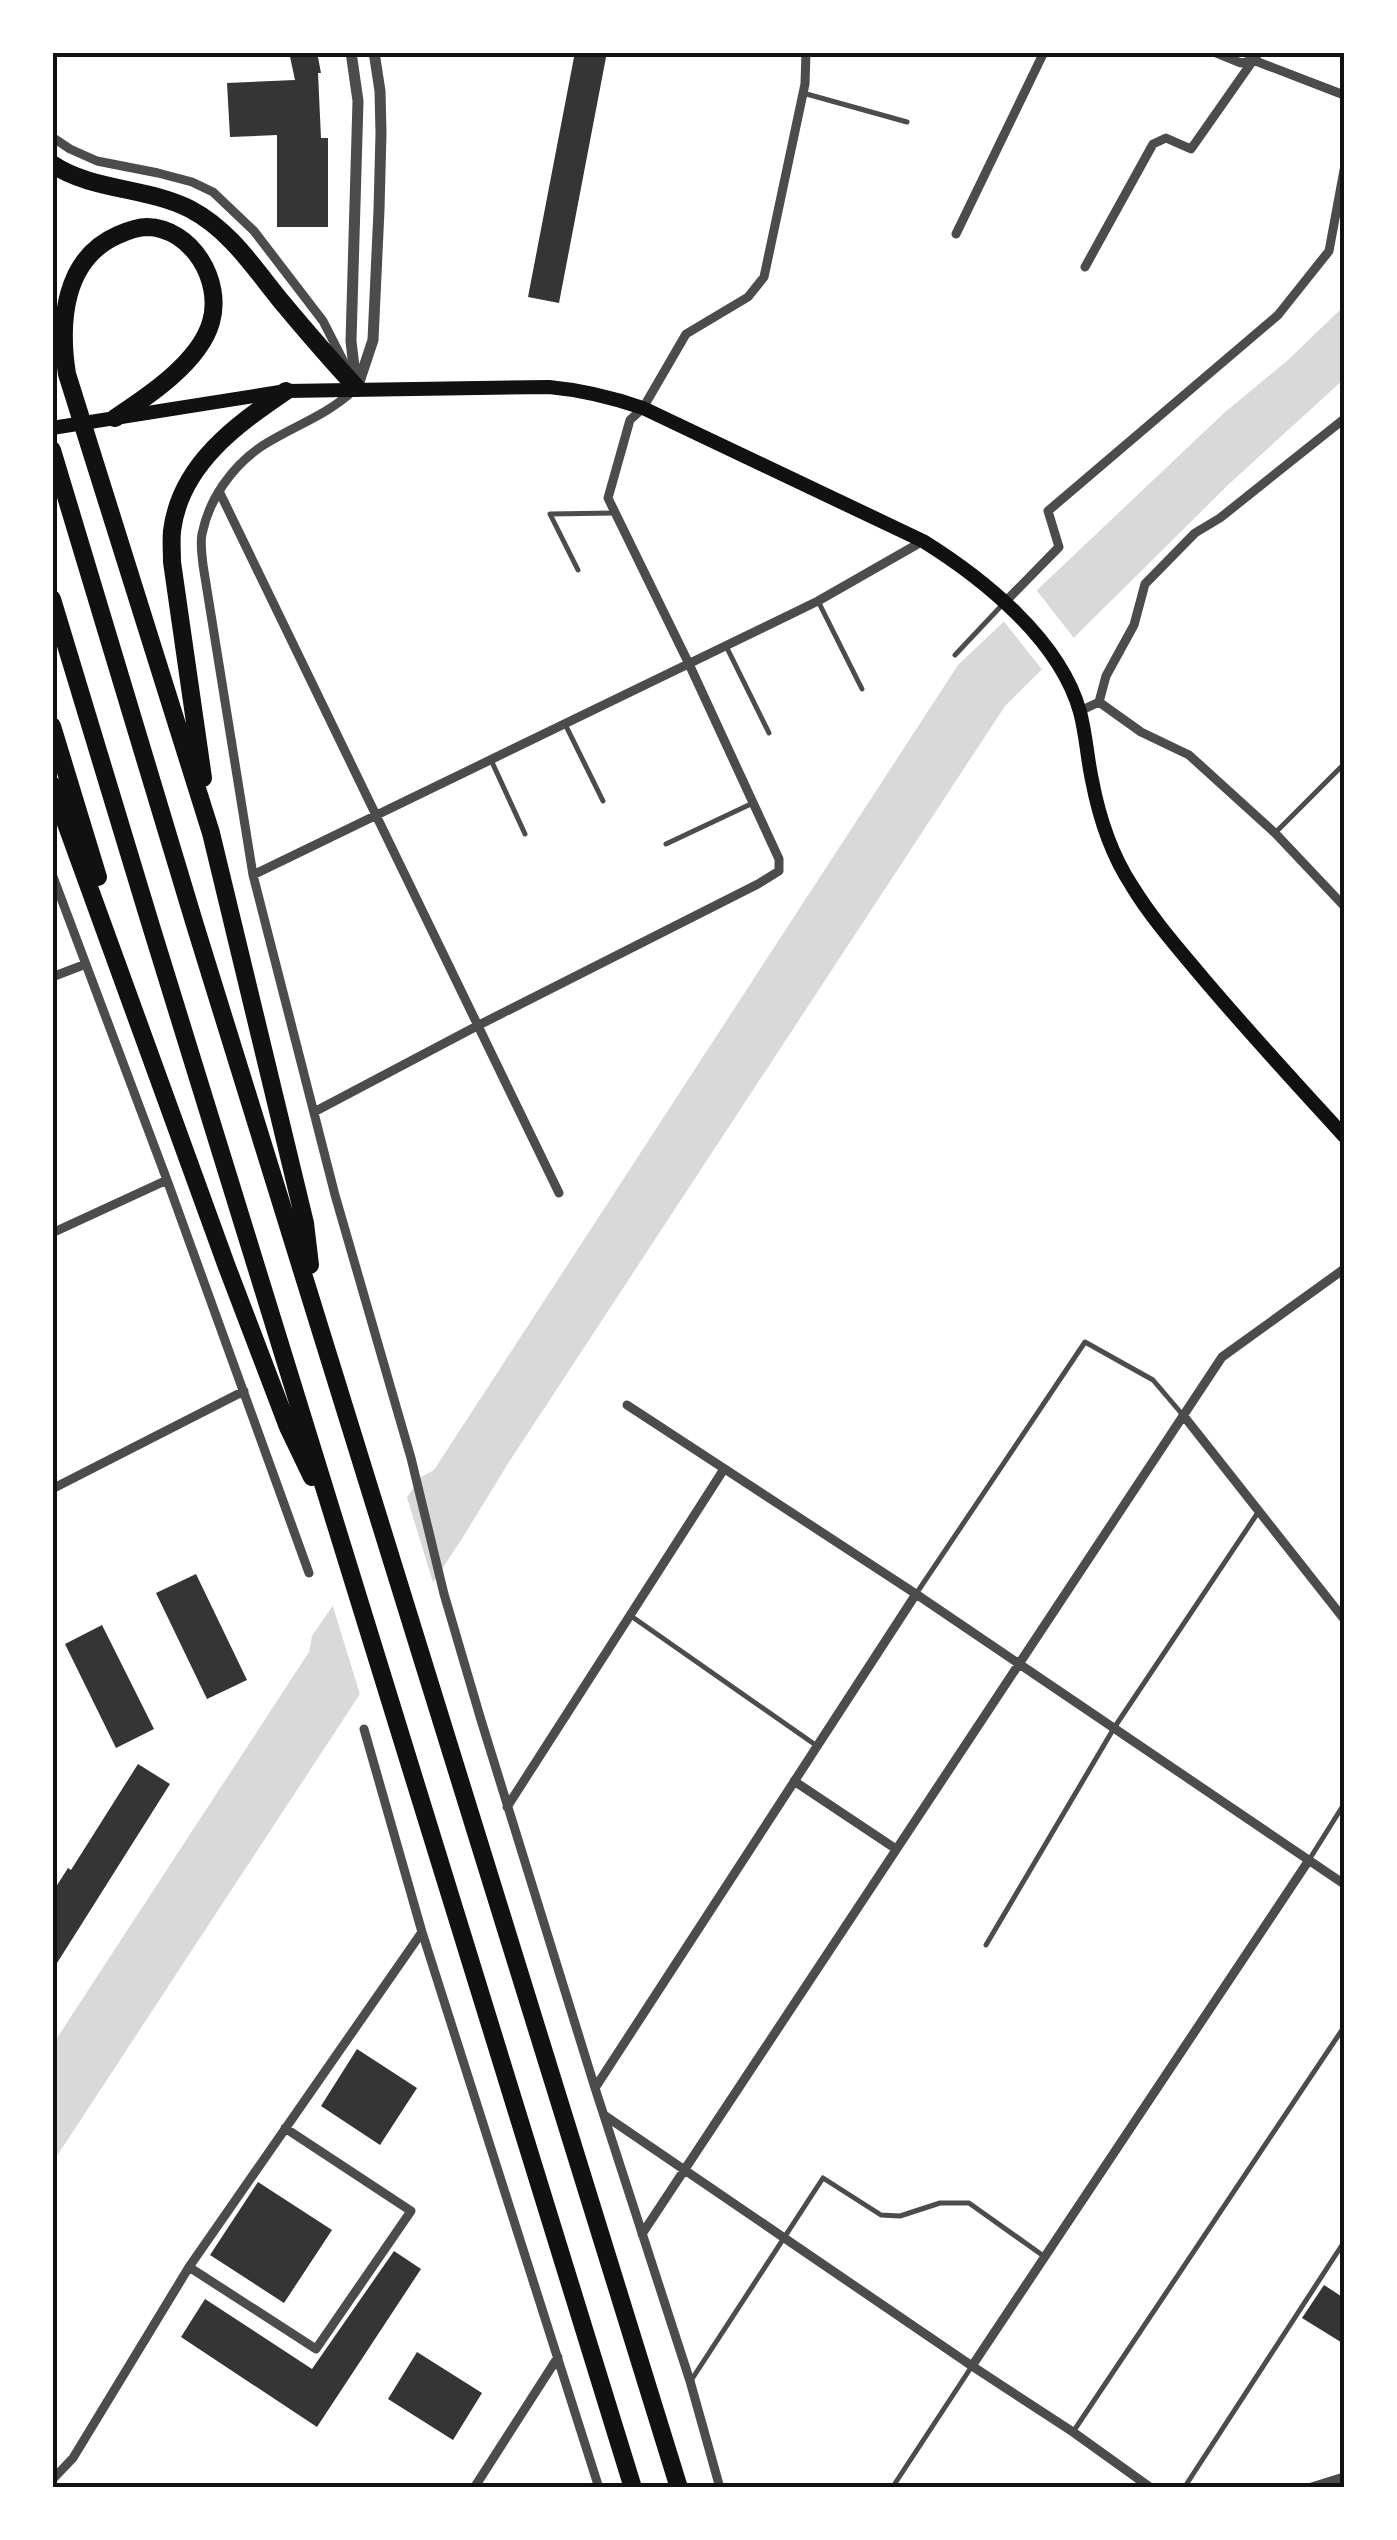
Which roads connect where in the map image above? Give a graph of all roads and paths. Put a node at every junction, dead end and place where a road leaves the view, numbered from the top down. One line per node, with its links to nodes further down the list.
1 (351, 52): 15 (street)
2 (374, 52): 15 (street)
3 (806, 52): 7 (street)
4 (1044, 52): 13 (street)
5 (1214, 52): 6 (street)
6 (1256, 56): 8 (street); 14 (street)
7 (804, 92): 9 (lane); 17 (street)
8 (1344, 96)
9 (907, 122)
10 (52, 137): 15 (street)
11 (52, 164): 15 (highway)
12 (1344, 170): 28 (street)
13 (956, 234)
14 (1086, 267)
15 (357, 388): 16 (main road); 17 (main road); 22 (street)
16 (286, 391): 18 (main road); 44 (highway)
17 (643, 408): 23 (street); 24 (main road)
18 (115, 418): 20 (main road); 44 (highway)
19 (1344, 418): 33 (street)
20 (52, 428)
21 (52, 450): 61 (highway)
22 (219, 491): 43 (street); 49 (street)
23 (616, 513): 25 (lane); 31 (street)
24 (923, 541): 27 (street); 28 (main road)
25 (578, 570)
26 (52, 599): 68 (highway)
27 (818, 601): 29 (street); 32 (lane)
28 (1008, 603): 30 (lane); 34 (main road)
29 (726, 646): 31 (street); 37 (lane)
30 (955, 655)
31 (689, 664): 35 (street); 42 (street)
32 (862, 689)
33 (1099, 702): 34 (street); 45 (street)
34 (1080, 711): 56 (main road)
35 (565, 724): 38 (street); 41 (lane)
36 (52, 726): 54 (highway)
37 (768, 733)
38 (491, 760): 43 (street); 46 (lane)
39 (1344, 764): 45 (lane)
40 (52, 785): 54 (highway)
41 (603, 800)
42 (753, 803): 47 (lane); 53 (street)
43 (375, 817): 49 (street); 53 (street)
44 (211, 833): 61 (highway)
45 (1275, 833): 50 (street)
46 (525, 834)
47 (666, 844)
48 (52, 874): 51 (street)
49 (253, 875): 55 (street)
50 (1344, 906)
51 (86, 964): 52 (street); 57 (street)
52 (52, 977)
53 (477, 1026): 55 (street); 58 (street)
54 (154, 1064): 68 (highway)
55 (314, 1112): 79 (street)
56 (1344, 1136)
57 (167, 1180): 59 (street); 62 (street)
58 (559, 1193)
59 (52, 1233)
60 (1344, 1269): 64 (street)
61 (315, 1311): 104 (highway)
62 (244, 1391): 66 (street); 69 (street)
63 (627, 1405): 65 (street)
64 (1183, 1415): 67 (street); 70 (lane); 73 (street)
65 (724, 1468): 70 (street); 71 (street)
66 (52, 1489)
67 (1259, 1511): 72 (street); 74 (lane)
68 (338, 1530): 103 (highway)
69 (309, 1573)
70 (916, 1594): 73 (street); 76 (street)
71 (630, 1616): 76 (lane); 79 (street)
72 (1344, 1618)
73 (1018, 1664): 74 (street); 80 (street)
74 (1114, 1728): 81 (street); 84 (lane)
75 (364, 1729): 83 (street)
76 (817, 1746): 77 (street)
77 (794, 1781): 80 (street); 86 (street)
78 (1344, 1804): 81 (lane)
79 (508, 1807): 86 (street)
80 (896, 1849): 89 (street)
81 (1309, 1860): 82 (street); 93 (street)
82 (1344, 1884)
83 (422, 1932): 88 (street); 95 (street)
84 (986, 1945)
85 (1344, 2027): 98 (lane)
86 (596, 2088): 87 (street)
87 (604, 2115): 89 (street); 90 (street)
88 (285, 2128): 94 (street); 94 (street)
89 (685, 2169): 90 (street); 91 (street)
90 (642, 2234): 97 (street)
91 (785, 2238): 93 (lane); 96 (street); 97 (lane)
92 (1344, 2242): 108 (lane)
93 (1045, 2256): 96 (street)
94 (190, 2267): 100 (street)
95 (558, 2357): 101 (street); 102 (street)
96 (972, 2366): 98 (street); 106 (lane)
97 (690, 2382): 105 (street)
98 (1073, 2432): 107 (street)
99 (1344, 2478): 109 (street)
100 (52, 2480)
101 (474, 2488)
102 (598, 2488)
103 (633, 2488)
104 (679, 2488)
105 (720, 2488)
106 (892, 2488)
107 (1151, 2488)
108 (1184, 2488)
109 (1312, 2488)

